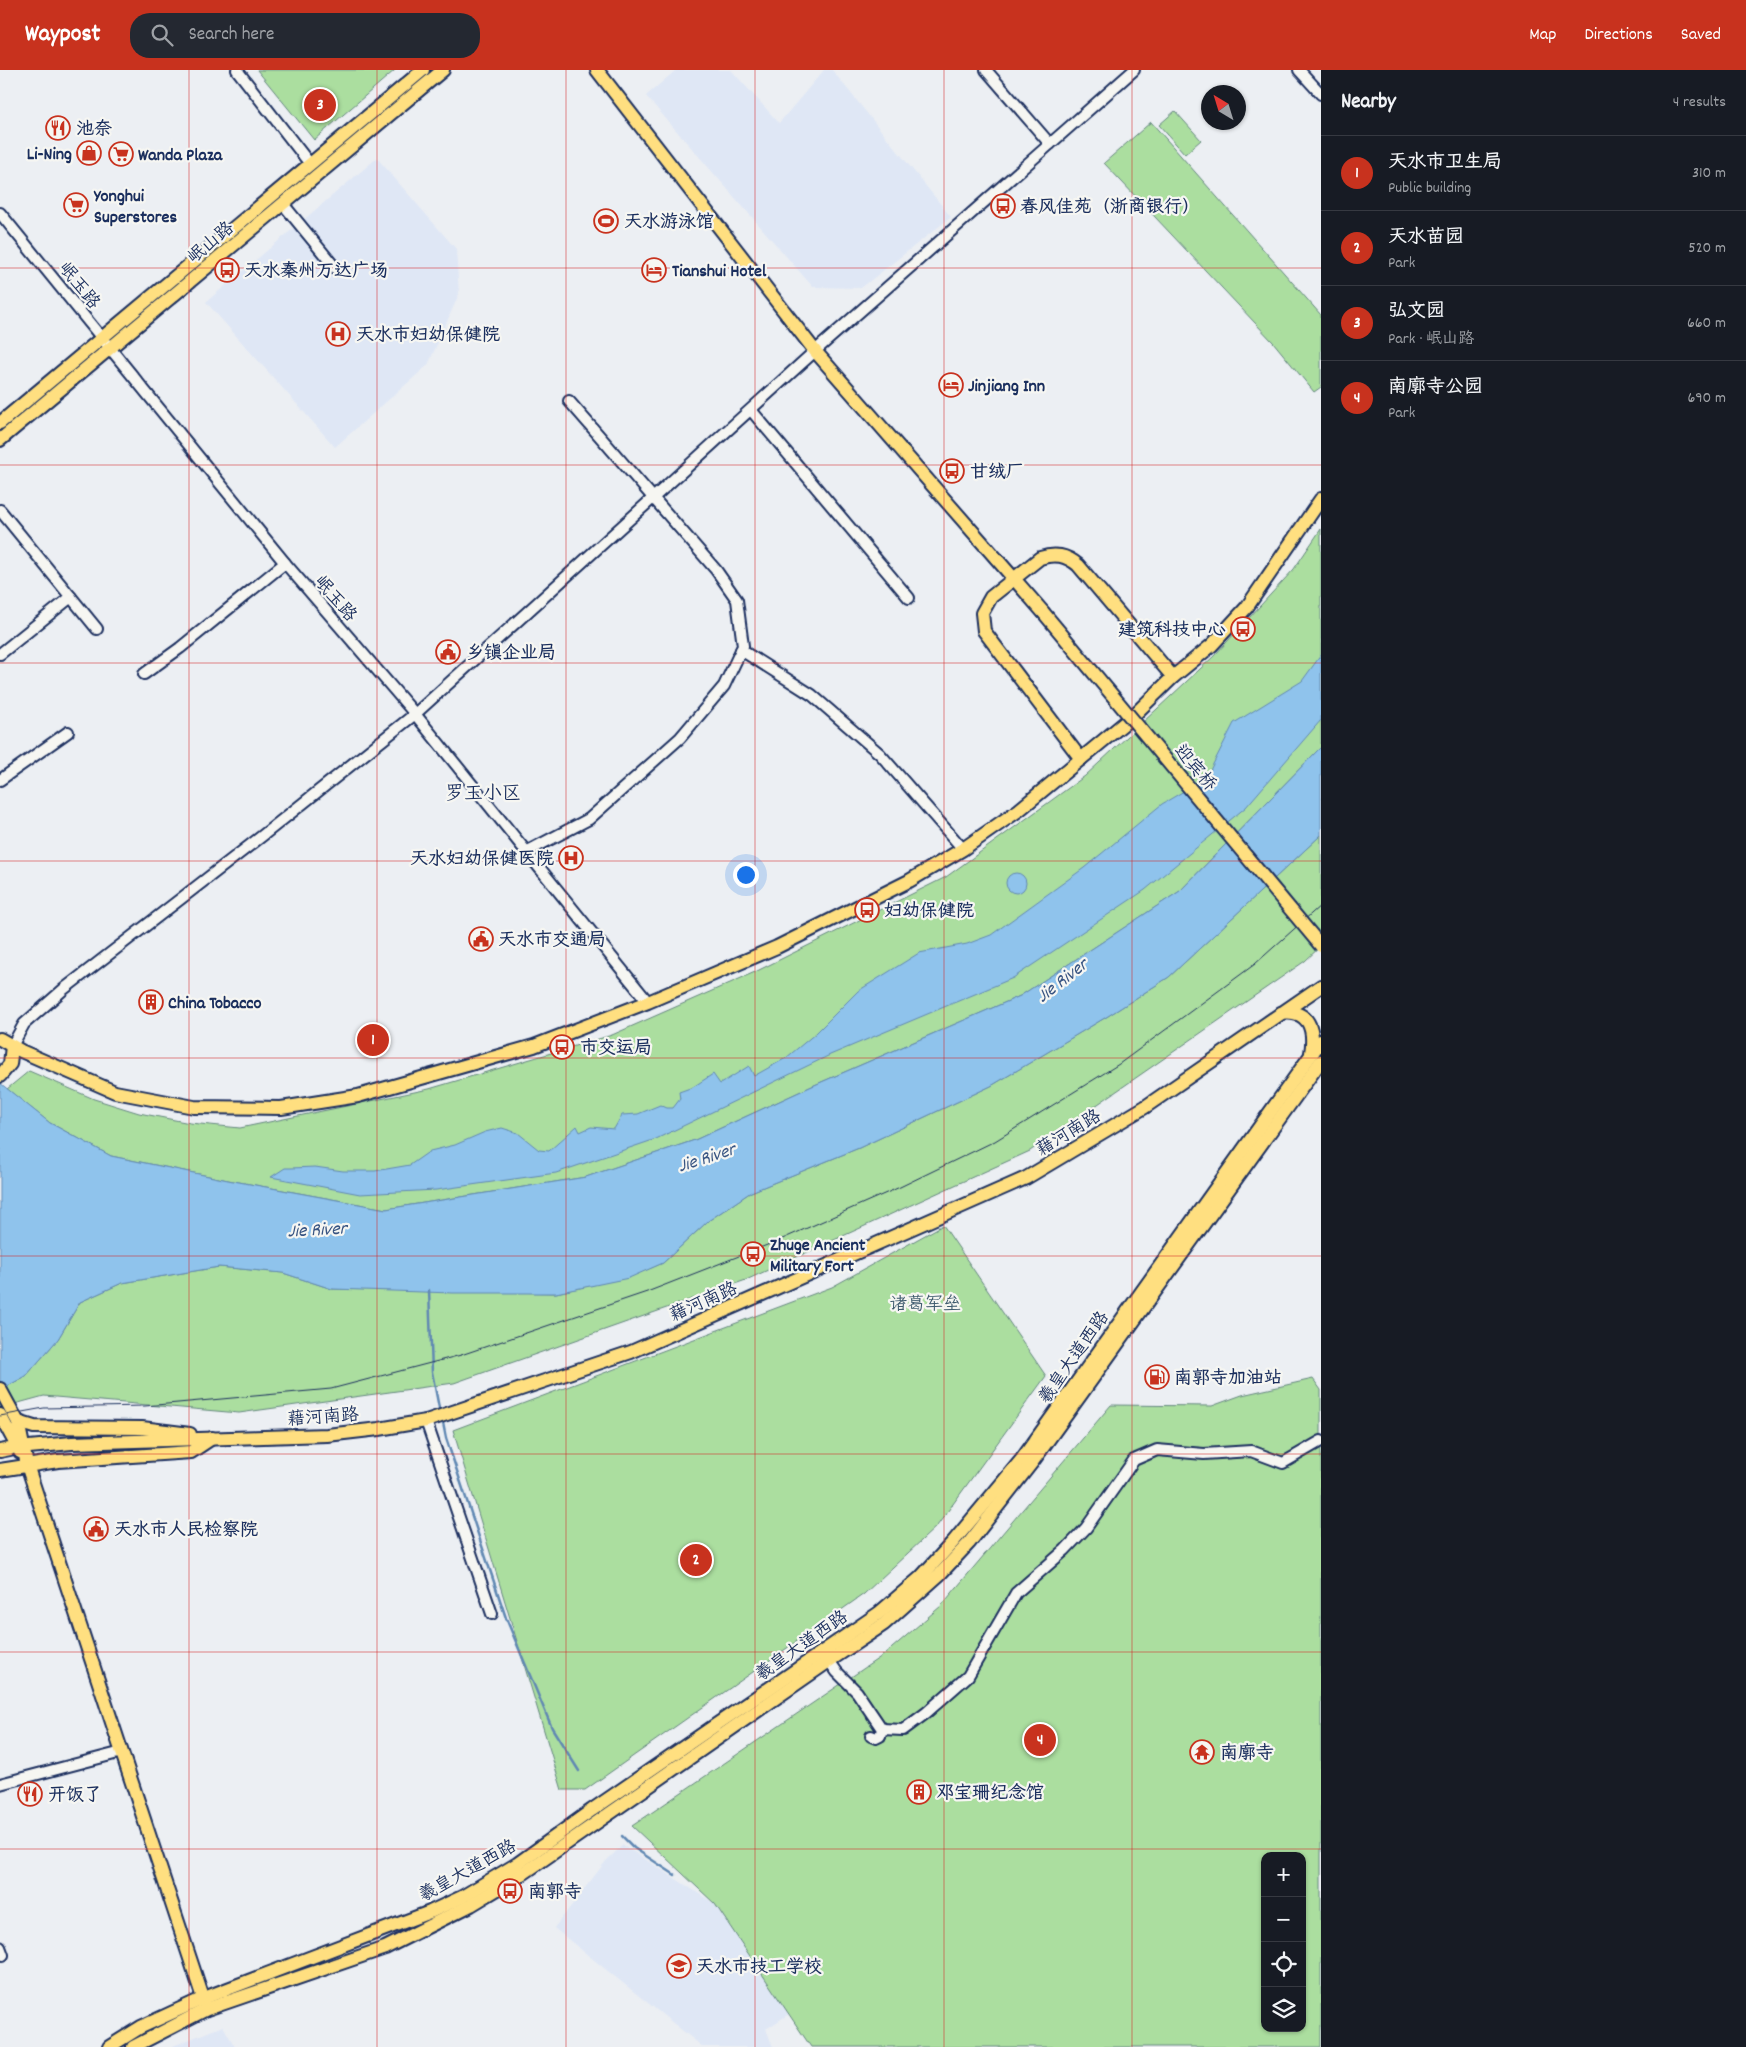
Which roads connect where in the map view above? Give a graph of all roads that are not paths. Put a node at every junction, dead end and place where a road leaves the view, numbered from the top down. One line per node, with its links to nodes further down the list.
1 (237, 70): 10 (street)
2 (423, 70): 10 (main road, 岷山路)
3 (443, 70): 11 (main road, 岷山路)
4 (597, 70): 15 (main road, 迎宾桥)
5 (986, 70): 9 (street)
6 (1134, 70): 9 (street)
7 (1299, 70): 8 (street)
8 (1321, 94)
9 (1050, 144): 15 (street)
10 (310, 164): 14 (main road, 岷山路)
11 (283, 204): 13 (street); 14 (main road, 岷山路)
12 (0, 213): 14 (street, 岷玉路)
13 (337, 270)
14 (106, 343): 18 (main road, 岷山路); 19 (main road, 岷山路); 23 (street, 岷玉路)
15 (815, 351): 17 (street); 24 (main road, 迎宾桥)
16 (569, 401): 20 (street)
17 (750, 410): 20 (street); 26 (street)
18 (1, 421)
19 (0, 440)
20 (652, 498): 28 (street); 32 (street)
21 (1321, 499): 31 (main road)
22 (0, 510): 25 (street)
23 (285, 563): 30 (street); 32 (street, 岷玉路)
24 (1014, 579): 31 (main road); 34 (main road); 38 (main road, 迎宾桥, bridge)
25 (71, 597): 27 (street); 29 (street)
26 (909, 598)
27 (97, 629)
28 (741, 650): 36 (street); 37 (street)
29 (0, 654)
30 (144, 674)
31 (1173, 678): 34 (main road)
32 (415, 714): 37 (street, 岷玉路); 45 (street)
33 (68, 732): 35 (street)
34 (1081, 759): 36 (main road)
35 (0, 780)
36 (963, 849): 40 (main road)
37 (526, 852): 40 (street, 岷玉路)
38 (1321, 946)
39 (1321, 986): 41 (main road, 藉河南路)
40 (648, 1002): 45 (main road)
41 (1281, 1013): 47 (main road); 50 (main road, 藉河南路)
42 (0, 1030): 45 (main road)
43 (0, 1039): 45 (main road)
44 (1321, 1041): 47 (main road, 羲皇大道西路)
45 (12, 1046): 46 (main road); 48 (main road)
46 (0, 1058)
47 (1316, 1059): 58 (main road, 羲皇大道西路)
48 (0, 1076)
49 (0, 1389): 51 (main road)
50 (426, 1421): 52 (main road, 藉河南路); 57 (street)
51 (6, 1424): 52 (main road, 藉河南路); 55 (main road)
52 (212, 1438): 54 (main road, 藉河南路); 55 (main road)
53 (1321, 1441): 59 (street)
54 (29, 1447)
55 (26, 1465): 56 (main road); 61 (main road)
56 (0, 1470)
57 (492, 1614)
58 (826, 1656): 59 (street); 63 (main road, 羲皇大道西路); 63 (main road, 羲皇大道西路)
59 (882, 1729): 60 (street)
60 (871, 1736)
61 (122, 1752): 62 (street); 63 (main road)
62 (0, 1784)
63 (206, 2004): 64 (main road, 羲皇大道西路); 65 (main road, 羲皇大道西路)
64 (109, 2047)
65 (133, 2047)

